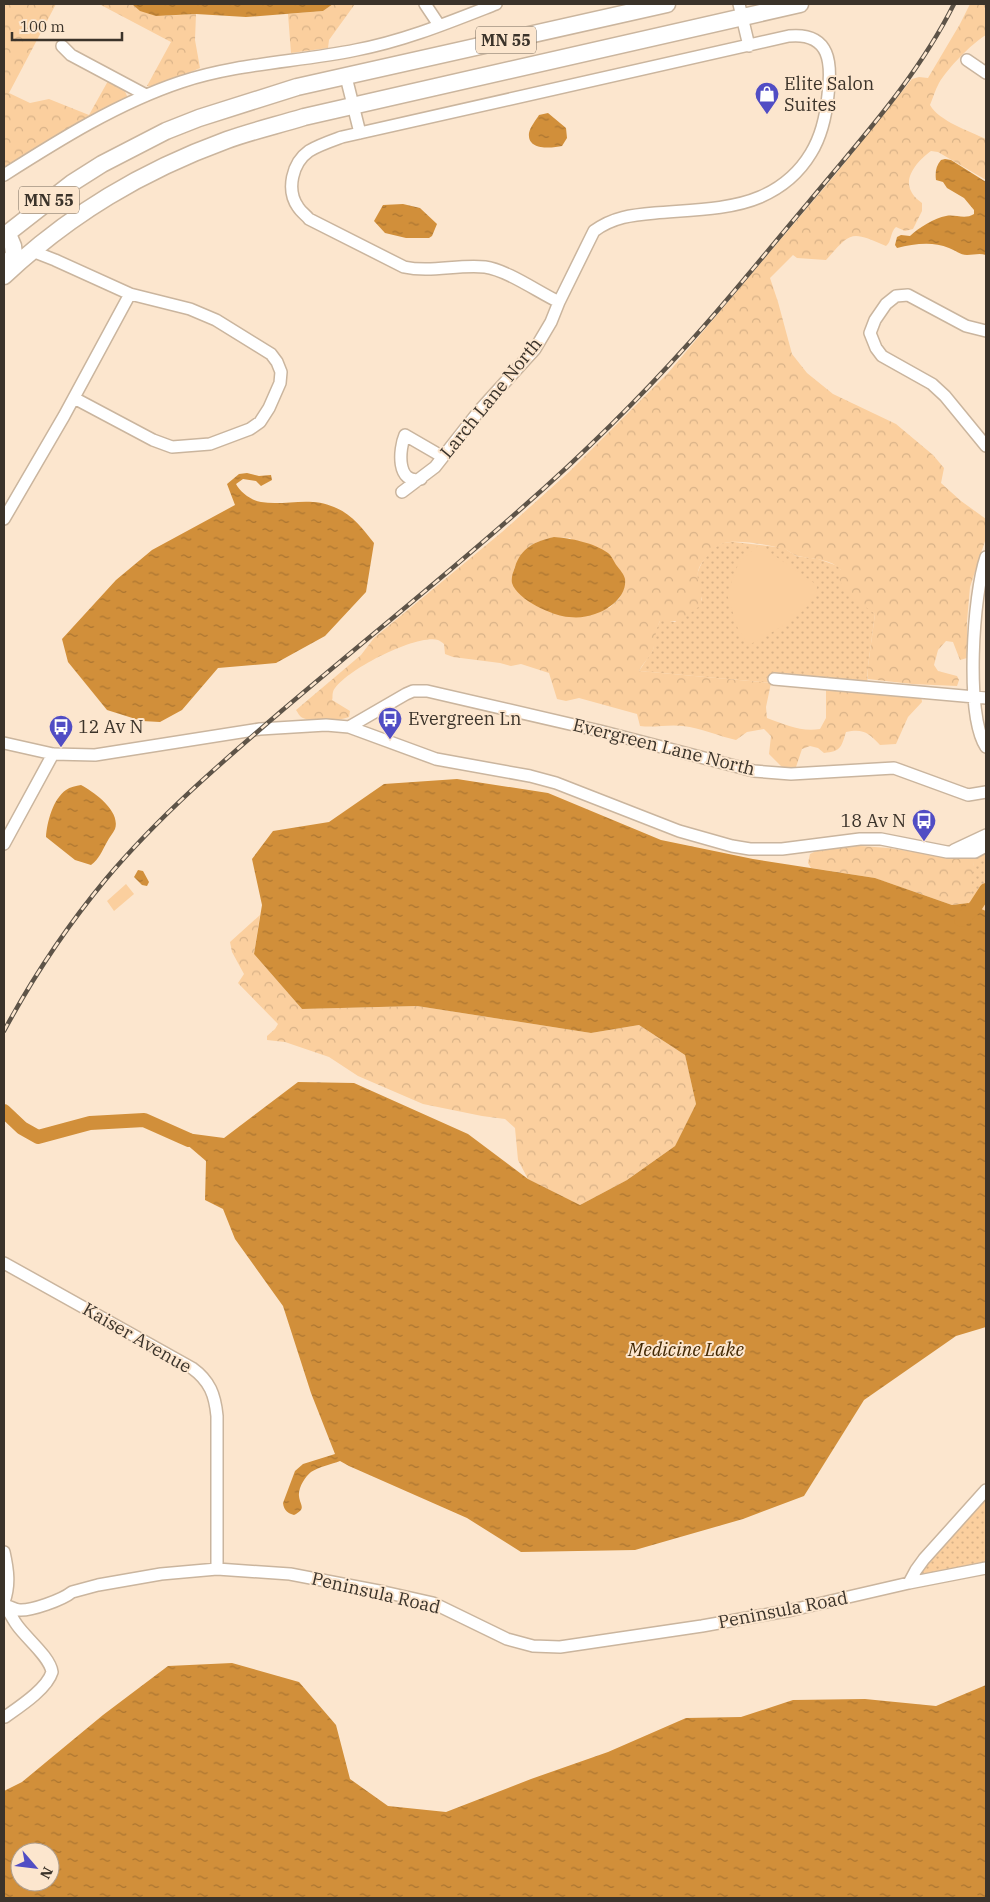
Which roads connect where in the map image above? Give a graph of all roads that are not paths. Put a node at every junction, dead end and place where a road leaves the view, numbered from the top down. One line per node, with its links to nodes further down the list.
1 (425, 4): 6 (street)
2 (496, 4): 6 (street)
3 (667, 4): 11 (highway, MN 55)
4 (800, 4): 5 (highway, MN 55)
5 (741, 10): 8 (street); 13 (highway, MN 55)
6 (439, 25): 12 (street)
7 (62, 46): 12 (street)
8 (749, 46): 14 (street, Larch Lane North); 21 (street, Larch Lane North)
9 (966, 60): 10 (street)
10 (986, 73)
11 (346, 76): 13 (street); 16 (highway, MN 55)
12 (146, 95): 15 (street)
13 (353, 106): 14 (street); 17 (highway, MN 55)
14 (360, 133): 21 (street, Larch Lane North)
15 (4, 175)
16 (5, 233): 18 (highway)
17 (32, 251): 19 (highway, MN 55); 20 (street)
18 (4, 268)
19 (4, 276)
20 (130, 294): 23 (street); 23 (street)
21 (559, 302): 25 (street, Larch Lane North)
22 (986, 331): 24 (street)
23 (74, 398): 28 (street)
24 (986, 446)
25 (443, 457): 26 (street, Larch Lane North); 26 (street)
26 (420, 479): 27 (street, Larch Lane North)
27 (402, 492)
28 (4, 519)
29 (986, 557): 30 (street)
30 (982, 600): 32 (street)
31 (774, 680): 32 (street)
32 (973, 698): 33 (street); 36 (street)
33 (986, 698)
34 (349, 728): 37 (street); 38 (street, Evergreen Lane North); 42 (street)
35 (4, 743): 37 (street)
36 (986, 747)
37 (53, 754): 40 (street)
38 (986, 792)
39 (986, 835): 42 (street)
40 (4, 844)
41 (986, 846): 42 (street)
42 (947, 852)
43 (4, 1263): 47 (street, Kaiser Avenue)
44 (986, 1490): 48 (street)
45 (4, 1552): 49 (street)
46 (986, 1568): 48 (street, Peninsula Road)
47 (217, 1569): 48 (street, Peninsula Road); 49 (street, Peninsula Road)
48 (909, 1583)
49 (4, 1604): 50 (street)
50 (5, 1717)

